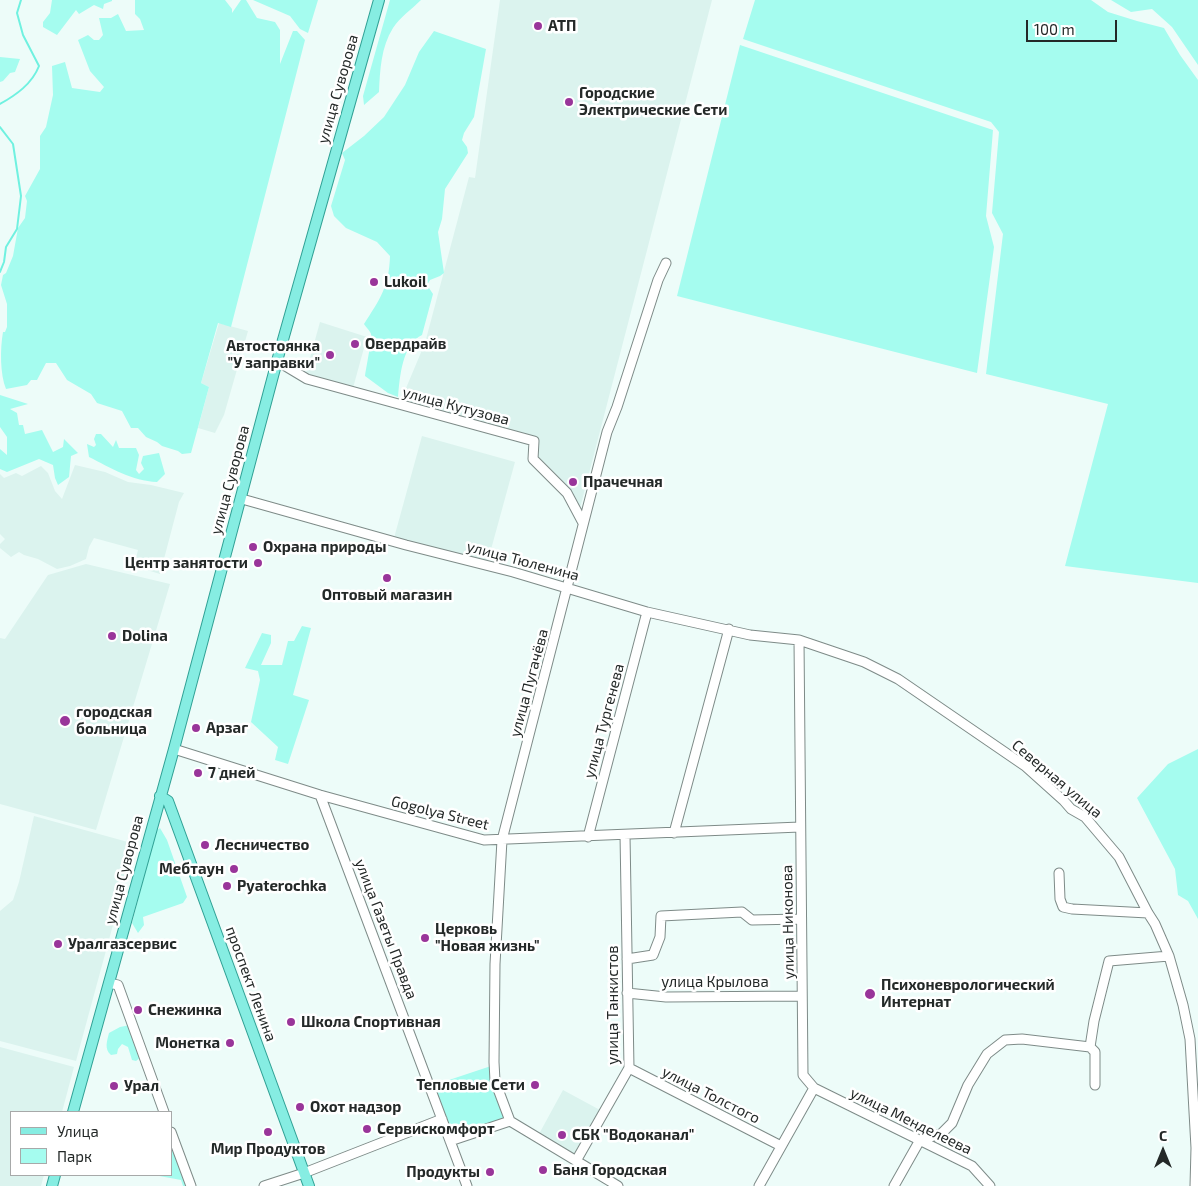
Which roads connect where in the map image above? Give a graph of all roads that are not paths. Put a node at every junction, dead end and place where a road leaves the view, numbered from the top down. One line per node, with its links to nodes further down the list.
1 (379, 0): 3 (main road, улица Суворова)
2 (666, 263): 5 (street, улица Пугачёва)
3 (278, 361): 4 (main road, улица Суворова); 5 (street, улица Кутузова)
4 (242, 499): 6 (street, улица Тюленина); 10 (main road, улица Суворова)
5 (583, 523): 6 (street, улица Пугачёва)
6 (568, 587): 7 (street, улица Тюленина); 17 (street, улица Пугачёва)
7 (647, 612): 8 (street, улица Тюленина); 16 (street, улица Тургенева)
8 (729, 629): 9 (street, улица Тюленина); 14 (street)
9 (799, 640): 13 (street, улица Никонова); 19 (street, Северная улица)
10 (174, 749): 11 (street, Gogolya Street); 12 (main road, улица Суворова)
11 (320, 795): 17 (street, Gogolya Street); 32 (street, улица Газеты Правда)
12 (160, 796): 23 (main road, улица Суворова); 39 (main road, проспект Ленина)
13 (800, 827): 14 (street, Gogolya Street); 20 (street, улица Никонова)
14 (674, 834): 15 (street, Gogolya Street)
15 (625, 835): 16 (street, Gogolya Street); 22 (street, улица Танкистов)
16 (588, 836): 17 (street, Gogolya Street)
17 (502, 840): 33 (street, улица Пугачёва)
18 (1059, 873): 19 (street)
19 (1148, 913): 21 (street, Северная улица)
20 (801, 919): 22 (street); 25 (street, улица Никонова)
21 (1169, 956): 26 (street); 48 (street, Северная улица)
22 (627, 959): 24 (street, улица Танкистов)
23 (109, 983): 30 (main road, улица Суворова); 31 (street)
24 (627, 993): 25 (street, улица Крылова); 27 (street, улица Танкистов)
25 (802, 996): 29 (street, улица Никонова)
26 (1090, 1047): 28 (street); 36 (street)
27 (629, 1068): 37 (street, улица Толстого); 38 (street, улица Танкистов)
28 (1094, 1085)
29 (814, 1088): 36 (street, улица Менделеева); 37 (street)
30 (73, 1111)
31 (164, 1111)
32 (442, 1119): 35 (street, улица Газеты Правда); 39 (street)
33 (510, 1121): 35 (street); 38 (street)
34 (172, 1135): 40 (street)
35 (450, 1140): 43 (street, улица Газеты Правда)
36 (920, 1140): 46 (street); 47 (street, улица Менделеева)
37 (781, 1146): 45 (street)
38 (576, 1161): 44 (street)
39 (304, 1173): 41 (street); 42 (main road, проспект Ленина)
40 (191, 1186)
41 (264, 1186)
42 (309, 1186)
43 (467, 1186)
44 (618, 1186)
45 (759, 1186)
46 (894, 1186)
47 (990, 1186)
48 (1195, 1186)

